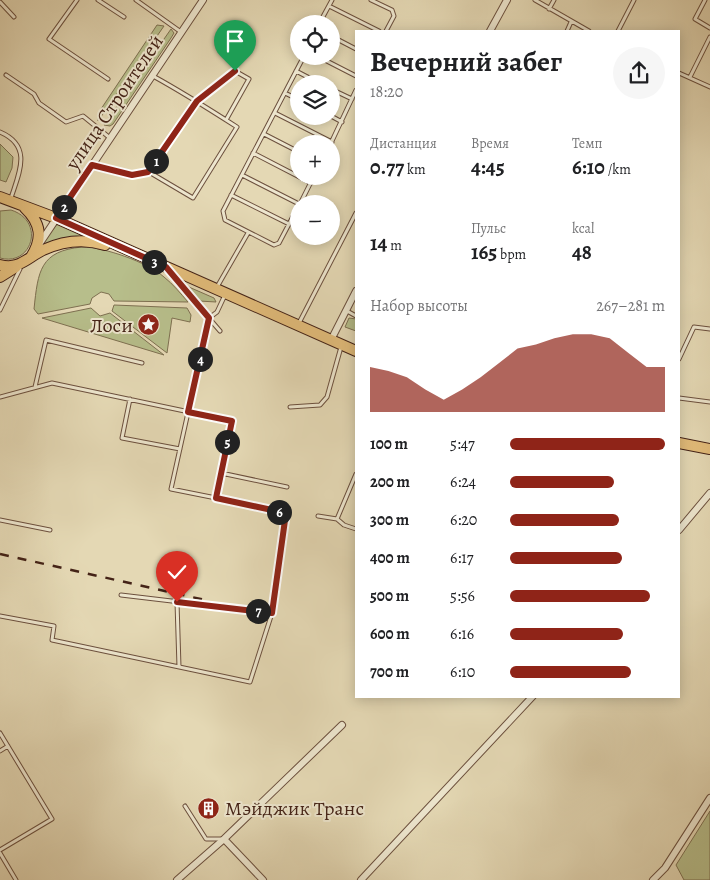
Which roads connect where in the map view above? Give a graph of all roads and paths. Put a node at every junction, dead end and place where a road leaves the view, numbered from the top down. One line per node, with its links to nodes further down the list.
1 (77, 0): 39 (lane)
2 (98, 0): 17 (lane)
3 (136, 0): 26 (lane)
4 (204, 0): 26 (street, улица Строителей)
5 (332, 0): 13 (lane)
6 (372, 0): 21 (lane)
7 (506, 0): 22 (street)
8 (535, 0): 14 (lane)
9 (554, 0): 14 (lane)
10 (634, 0): 25 (lane)
11 (704, 0): 19 (lane)
12 (0, 2): 16 (lane)
13 (328, 6): 15 (lane); 20 (lane)
14 (549, 9): 18 (lane)
15 (324, 15)
16 (14, 17)
17 (124, 17)
18 (571, 22): 23 (lane); 24 (lane)
19 (710, 28)
20 (377, 30)
21 (387, 30)
22 (491, 30)
23 (567, 30)
24 (587, 30)
25 (619, 30)
26 (181, 33): 37 (street, улица Строителей)
27 (710, 37): 38 (lane)
28 (340, 41): 29 (lane)
29 (355, 48)
30 (300, 65): 32 (lane)
31 (335, 65): 36 (lane)
32 (296, 72): 35 (lane); 42 (lane)
33 (680, 73): 38 (lane)
34 (6, 75): 54 (lane)
35 (302, 75)
36 (355, 75)
37 (152, 76): 46 (lane); 54 (street, улица Строителей)
38 (690, 77): 40 (lane)
39 (108, 79)
40 (710, 87)
41 (355, 92): 45 (lane)
42 (285, 93): 44 (lane); 47 (lane)
43 (340, 93): 45 (lane)
44 (290, 96)
45 (352, 99): 49 (lane)
46 (197, 101): 48 (lane); 48 (lane); 58 (lane)
47 (275, 113): 51 (lane); 52 (lane)
48 (226, 120): 58 (lane)
49 (342, 122): 53 (lane)
50 (0, 132): 63 (lane)
51 (264, 134): 55 (lane); 56 (lane)
52 (316, 135)
53 (335, 135)
54 (111, 138): 57 (street, улица Строителей)
55 (290, 147)
56 (253, 153): 59 (lane); 60 (lane)
57 (92, 165): 58 (lane); 66 (street, улица Строителей)
58 (148, 172)
59 (290, 172)
60 (242, 175): 61 (lane); 62 (lane)
61 (232, 195): 67 (lane); 68 (lane)
62 (290, 199)
63 (3, 200): 64 (main road)
64 (22, 206): 66 (main road); 70 (main road)
65 (355, 215): 81 (lane)
66 (56, 218): 69 (main road); 70 (street, улица Строителей)
67 (289, 224): 68 (lane)
68 (248, 233): 75 (lane)
69 (119, 246): 71 (main road); 73 (main road)
70 (37, 248): 71 (main road)
71 (23, 262): 72 (main road); 74 (main road); 77 (lane)
72 (0, 265)
73 (166, 267): 75 (main road); 80 (lane)
74 (0, 277)
75 (220, 292): 80 (lane); 81 (main road)
76 (355, 293): 78 (street)
77 (0, 310)
78 (346, 310): 79 (lane); 84 (street)
79 (355, 315)
80 (209, 318): 83 (lane); 95 (lane)
81 (297, 326): 84 (main road)
82 (710, 329): 87 (lane)
83 (220, 331)
84 (331, 340): 85 (main road)
85 (341, 344): 86 (main road); 94 (lane)
86 (355, 351)
87 (680, 357)
88 (142, 363): 89 (lane)
89 (35, 388): 90 (lane); 92 (lane)
90 (0, 397)
91 (680, 398): 93 (lane)
92 (130, 400): 95 (lane); 97 (lane)
93 (710, 402)
94 (290, 407)
95 (188, 412): 97 (lane); 99 (lane)
96 (680, 443): 98 (main road)
97 (180, 449): 103 (lane)
98 (710, 449)
99 (221, 473): 101 (lane); 103 (lane)
100 (355, 476): 105 (lane)
101 (287, 487)
102 (710, 493): 108 (street)
103 (216, 498): 112 (lane)
104 (318, 516): 105 (lane)
105 (337, 519): 107 (lane)
106 (0, 520): 109 (lane)
107 (355, 529)
108 (680, 529)
109 (50, 530)
110 (121, 595): 111 (lane)
111 (177, 602): 112 (lane); 114 (lane)
112 (272, 613): 114 (lane)
113 (0, 616): 114 (lane)
114 (179, 667)
115 (531, 698): 128 (street)
116 (342, 725): 122 (street)
117 (0, 733): 118 (lane)
118 (8, 746): 119 (lane); 123 (lane)
119 (0, 751)
120 (710, 798): 129 (street)
121 (185, 806): 122 (lane)
122 (224, 839): 126 (street); 127 (street)
123 (0, 850)
124 (0, 853): 125 (lane)
125 (16, 880)
126 (177, 880)
127 (263, 880)
128 (361, 880)
129 (653, 880)

